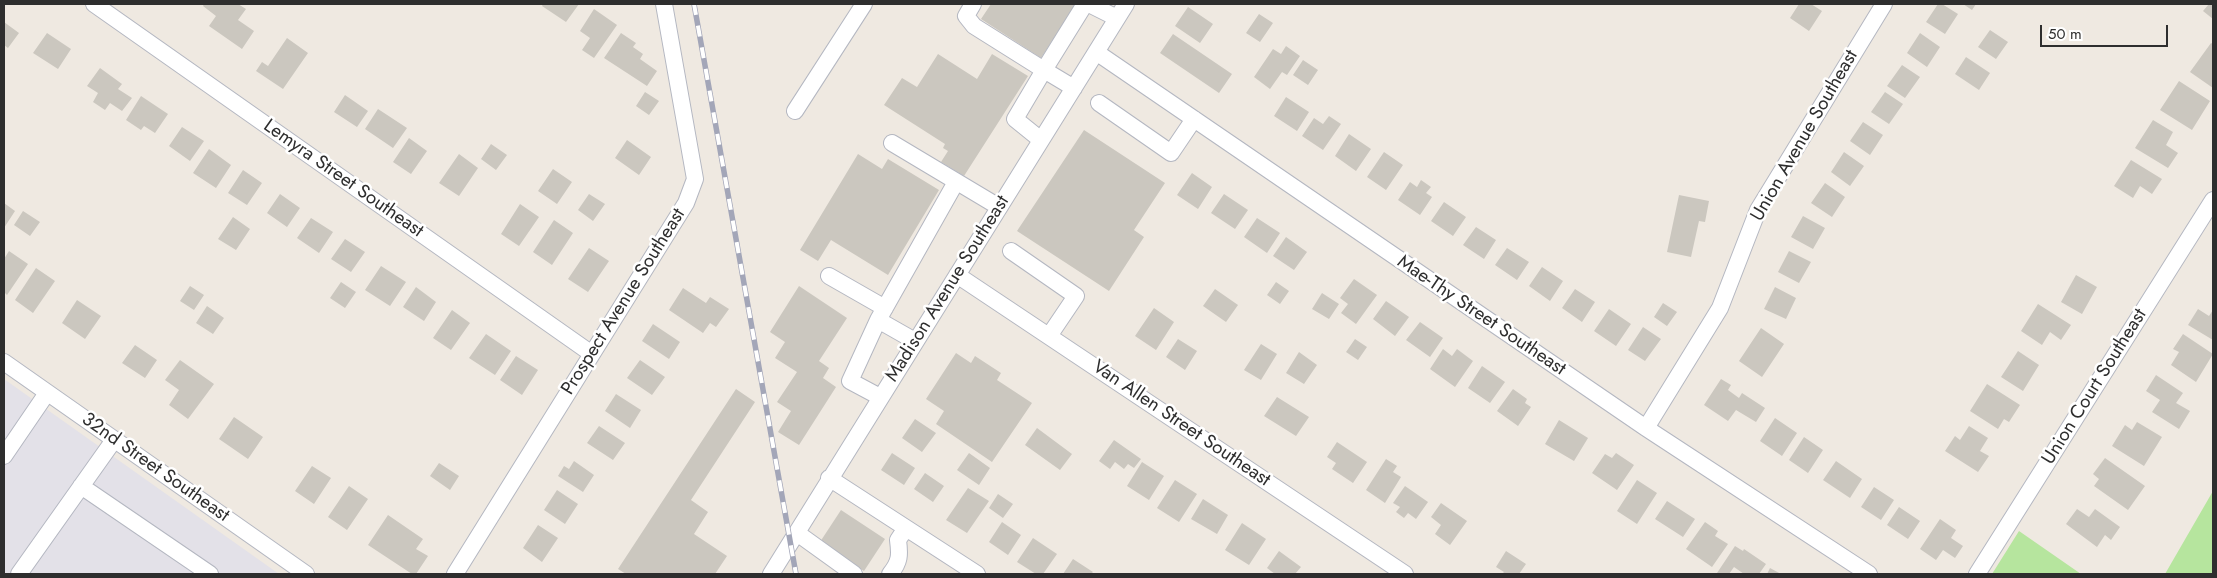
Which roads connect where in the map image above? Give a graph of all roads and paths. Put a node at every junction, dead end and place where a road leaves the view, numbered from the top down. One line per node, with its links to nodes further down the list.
1 (94, 4): 26 (street, Lemyra Street Southeast)
2 (664, 4): 26 (street, Prospect Avenue Southeast)
3 (864, 4): 13 (street)
4 (973, 4): 10 (street)
5 (1087, 4): 8 (street); 10 (street)
6 (1126, 4): 8 (street, Madison Avenue Southeast)
7 (1884, 4): 30 (street, Union Avenue Southeast)
8 (1117, 18): 9 (street, Madison Avenue Southeast)
9 (1096, 52): 11 (street, Madison Avenue Southeast); 14 (street, Mae-Thy Street Southeast)
10 (1044, 70): 11 (street); 15 (street)
11 (1074, 88): 15 (street, Madison Avenue Southeast)
12 (1099, 104): 14 (street)
13 (795, 111)
14 (1194, 119): 30 (street, Mae-Thy Street Southeast)
15 (1041, 140): 19 (street, Madison Avenue Southeast)
16 (892, 143): 17 (street)
17 (956, 182): 19 (street); 23 (street)
18 (2213, 200): 47 (street, Union Court Southeast)
19 (999, 207): 21 (street, Madison Avenue Southeast)
20 (1011, 251): 24 (street)
21 (957, 274): 24 (street, Van Allen Street Southeast); 25 (street, Madison Avenue Southeast)
22 (829, 276): 23 (street)
23 (881, 314): 25 (street); 29 (street)
24 (1049, 336): 45 (street, Van Allen Street Southeast)
25 (915, 341): 29 (street, Madison Avenue Southeast)
26 (592, 354): 40 (street, Prospect Avenue Southeast)
27 (4, 362): 28 (street, 32nd Street Southeast)
28 (47, 392): 31 (street, 32nd Street Southeast); 32 (street)
29 (880, 397): 33 (street, Madison Avenue Southeast)
30 (1646, 428): 46 (street, Mae-Thy Street Southeast)
31 (114, 440): 34 (street); 39 (street, 32nd Street Southeast)
32 (4, 456)
33 (829, 478): 35 (street); 36 (street, Madison Avenue Southeast)
34 (81, 486): 37 (street); 38 (street)
35 (906, 528): 43 (street); 44 (street)
36 (797, 533): 41 (street, Madison Avenue Southeast); 42 (street)
37 (22, 573)
38 (210, 574)
39 (306, 574)
40 (455, 574)
41 (771, 574)
42 (854, 574)
43 (890, 574)
44 (977, 574)
45 (1405, 574)
46 (1869, 574)
47 (1977, 574)

